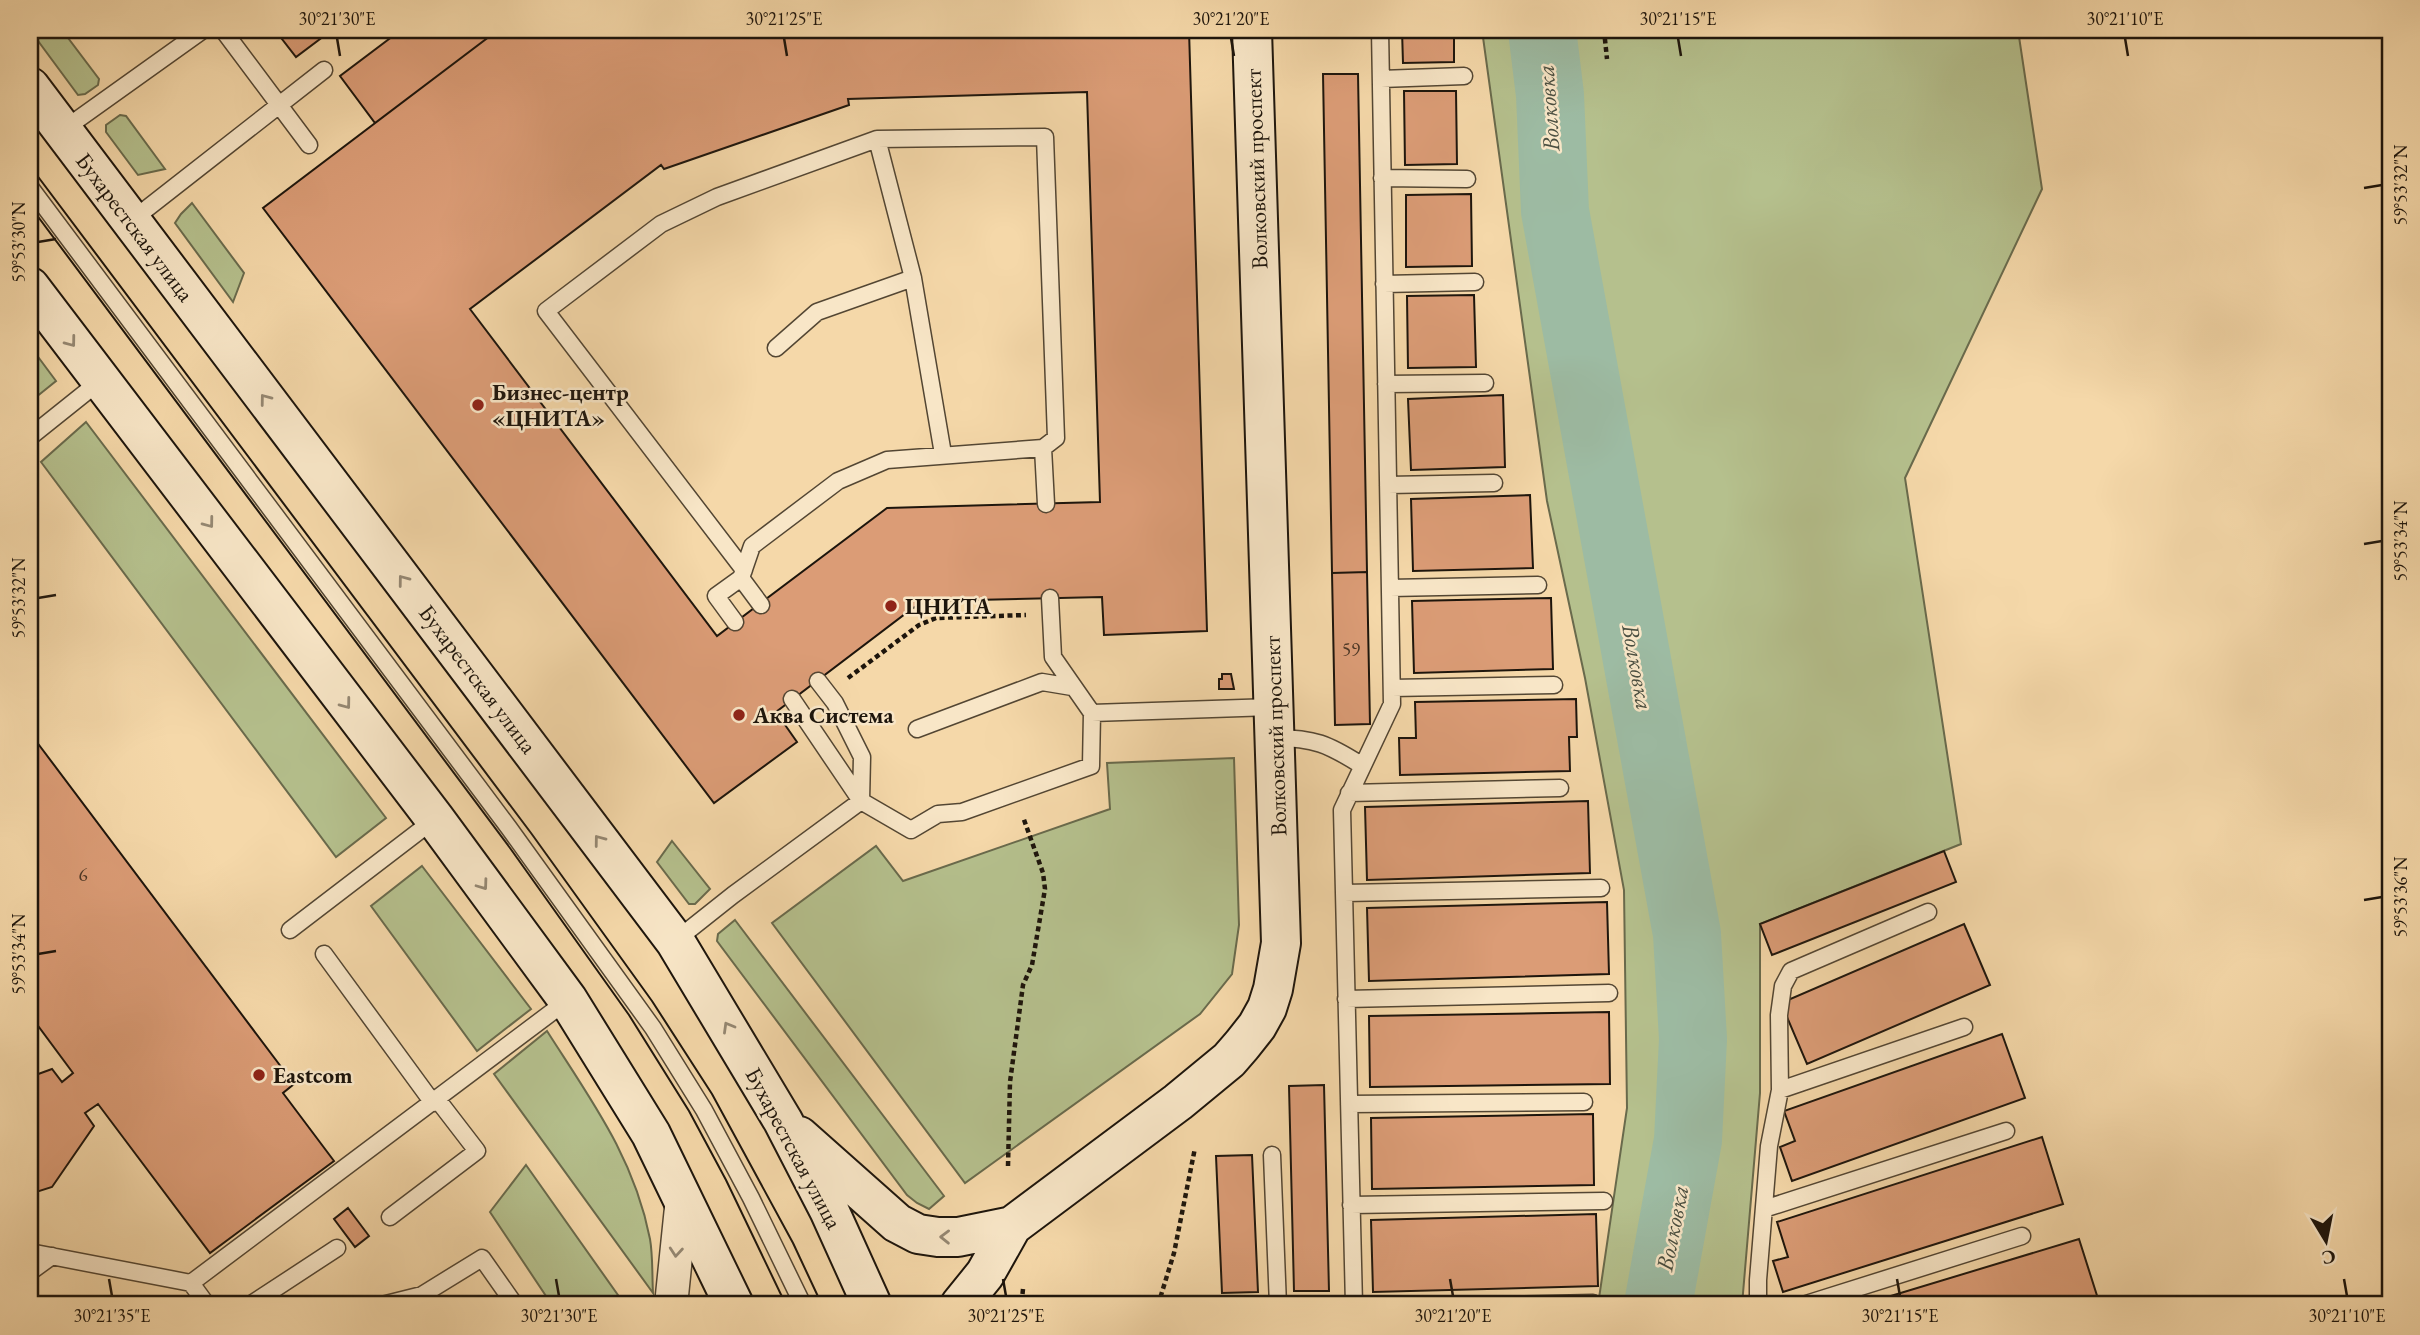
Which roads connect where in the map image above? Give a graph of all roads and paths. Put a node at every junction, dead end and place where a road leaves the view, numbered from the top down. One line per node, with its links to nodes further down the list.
1 (203, 30): 12 (lane)
2 (223, 30): 11 (lane)
3 (1252, 30): 46 (main road, Волковский проспект)
4 (1380, 30): 9 (lane)
5 (1604, 30): 6 (path)
6 (1607, 60)
7 (324, 70): 11 (lane)
8 (1464, 76): 9 (lane)
9 (1381, 79): 15 (lane)
10 (30, 88): 12 (main road, Бухарестская улица)
11 (279, 105): 14 (lane); 18 (lane)
12 (62, 131): 18 (main road, Бухарестская улица)
13 (877, 139): 19 (lane); 28 (lane); 33 (lane)
14 (309, 145)
15 (1382, 178): 16 (lane); 21 (lane)
16 (1467, 180)
17 (30, 187): 92 (lane)
18 (131, 221): 58 (main road, Бухарестская улица, one-way to 18)
19 (914, 278): 23 (lane); 29 (lane)
20 (1475, 282): 21 (lane)
21 (1384, 284): 26 (lane)
22 (30, 287): 24 (main road, one-way to 24)
23 (776, 348)
24 (100, 381): 27 (lane); 53 (main road, one-way to 53)
25 (1485, 383): 26 (lane)
26 (1386, 384): 31 (lane)
27 (30, 437)
28 (1043, 448): 29 (lane); 32 (lane)
29 (943, 454): 33 (lane)
30 (1494, 483): 31 (lane)
31 (1388, 485): 35 (lane)
32 (1046, 504)
33 (742, 574): 37 (lane); 39 (lane)
34 (1538, 585): 35 (lane)
35 (1390, 588): 43 (lane)
36 (1050, 598): 38 (lane)
37 (761, 605)
38 (1051, 615): 41 (path); 42 (lane)
39 (736, 622)
40 (1554, 685): 43 (lane)
41 (823, 687): 52 (lane)
42 (1072, 687): 45 (lane); 47 (lane)
43 (1392, 688): 48 (lane)
44 (792, 699): 52 (lane)
45 (1092, 713): 46 (lane); 50 (lane)
46 (1274, 722): 48 (lane); 78 (main road, Волковский проспект)
47 (917, 729)
48 (1361, 765): 51 (lane)
49 (1560, 788): 51 (lane)
50 (1015, 793): 52 (lane); 72 (path)
51 (1349, 793): 55 (lane)
52 (862, 801): 58 (lane)
53 (435, 820): 57 (lane); 62 (main road, one-way to 62)
54 (1601, 888): 55 (lane)
55 (1344, 893): 61 (lane)
56 (1928, 912): 64 (lane)
57 (290, 930)
58 (676, 941): 68 (main road, Бухарестская улица, one-way to 58)
59 (324, 954): 65 (lane)
60 (1609, 993): 61 (lane)
61 (1346, 999): 67 (lane)
62 (568, 1000): 65 (lane); 73 (main road)
63 (1964, 1027): 64 (lane)
64 (1780, 1090): 76 (lane)
65 (435, 1101): 77 (lane); 84 (lane)
66 (1584, 1102): 67 (lane)
67 (1349, 1104): 75 (lane)
68 (783, 1121): 78 (main road, one-way to 68); 93 (main road, Бухарестская улица)
69 (2006, 1131): 76 (lane)
70 (1195, 1148): 95 (path)
71 (1272, 1155): 96 (lane)
72 (1008, 1166)
73 (681, 1198): 90 (street, one-way to 90); 91 (main road)
74 (1604, 1200): 75 (lane)
75 (1351, 1205): 97 (lane)
76 (1765, 1209): 99 (lane)
77 (390, 1217)
78 (1012, 1226): 94 (main road, Волковский проспект)
79 (2022, 1236): 100 (lane)
80 (337, 1248): 87 (lane)
81 (30, 1252): 82 (lane)
82 (52, 1256): 83 (lane); 84 (lane)
83 (30, 1272)
84 (191, 1283): 86 (lane)
85 (1593, 1303): 98 (lane)
86 (207, 1305)
87 (250, 1305)
88 (382, 1305): 89 (lane)
89 (515, 1305)
90 (671, 1305)
91 (734, 1305)
92 (803, 1305)
93 (872, 1305)
94 (960, 1305)
95 (1158, 1305)
96 (1278, 1305)
97 (1354, 1305)
98 (1501, 1305)
99 (1758, 1305)
100 (1803, 1305)

